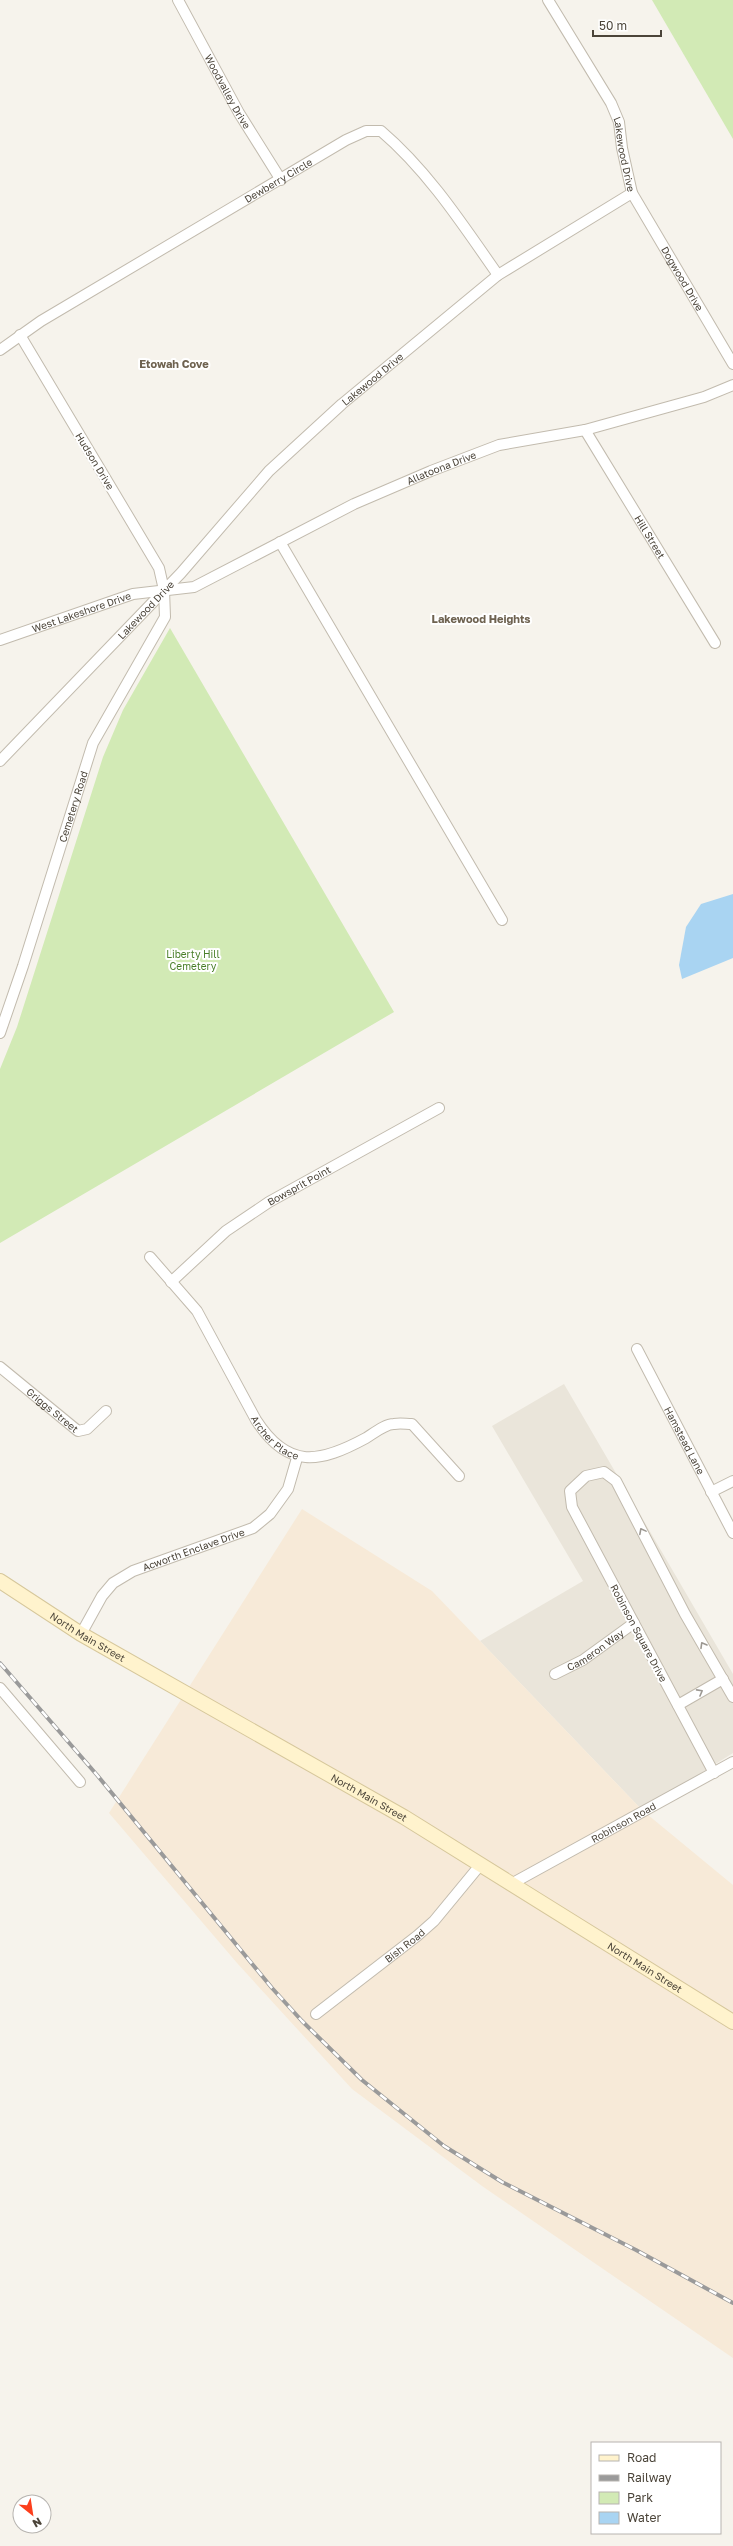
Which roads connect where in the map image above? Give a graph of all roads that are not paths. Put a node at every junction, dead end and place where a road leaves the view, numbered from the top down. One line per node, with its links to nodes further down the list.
1 (178, 0): 3 (street, Woodvalley Drive)
2 (548, 0): 4 (street, Lakewood Drive)
3 (281, 180): 5 (street, Dewberry Circle); 6 (street, Dewberry Circle)
4 (632, 193): 5 (street, Lakewood Drive); 8 (street, Dogwood Drive)
5 (498, 275): 12 (street, Lakewood Drive)
6 (20, 335): 7 (street, Dewberry Circle); 12 (street, Hudson Drive)
7 (0, 350)
8 (733, 364)
9 (733, 385): 10 (street, Allatoona Drive)
10 (585, 430): 11 (street, Allatoona Drive); 14 (street, Hill Street)
11 (280, 542): 12 (street, Allatoona Drive); 16 (street)
12 (164, 590): 13 (street, West Lakeshore Drive); 15 (street, Lakewood Drive); 17 (street, Cemetery Road)
13 (0, 640)
14 (715, 643)
15 (0, 762)
16 (502, 920)
17 (0, 1033)
18 (439, 1108): 20 (street, Bowsprit Point)
19 (150, 1257): 20 (street, Archer Place)
20 (171, 1282): 24 (street, Archer Place)
21 (637, 1349): 27 (street, Hamstead Lane)
22 (0, 1367): 23 (street, Griggs Street)
23 (106, 1411)
24 (297, 1458): 25 (street, Archer Place); 31 (street, Acworth Enclave Drive)
25 (459, 1476)
26 (733, 1480): 27 (street)
27 (711, 1492): 28 (street, Hamstead Lane)
28 (733, 1532)
29 (0, 1581): 31 (main road, North Main Street)
30 (634, 1624): 32 (street, Cameron Way); 33 (street, Robinson Square Drive, one-way to 30); 36 (street, Robinson Square Drive)
31 (81, 1634): 40 (main road, North Main Street)
32 (555, 1674)
33 (723, 1679): 35 (street); 36 (street, one-way to 33)
34 (0, 1688): 39 (street)
35 (733, 1697)
36 (678, 1705): 38 (street, Robinson Square Drive)
37 (733, 1762): 38 (street, Robinson Road)
38 (714, 1773): 41 (street, Robinson Road)
39 (80, 1782)
40 (481, 1864): 41 (main road, North Main Street); 42 (street, Bish Road)
41 (513, 1883): 43 (main road, North Main Street)
42 (316, 2014)
43 (733, 2022)

